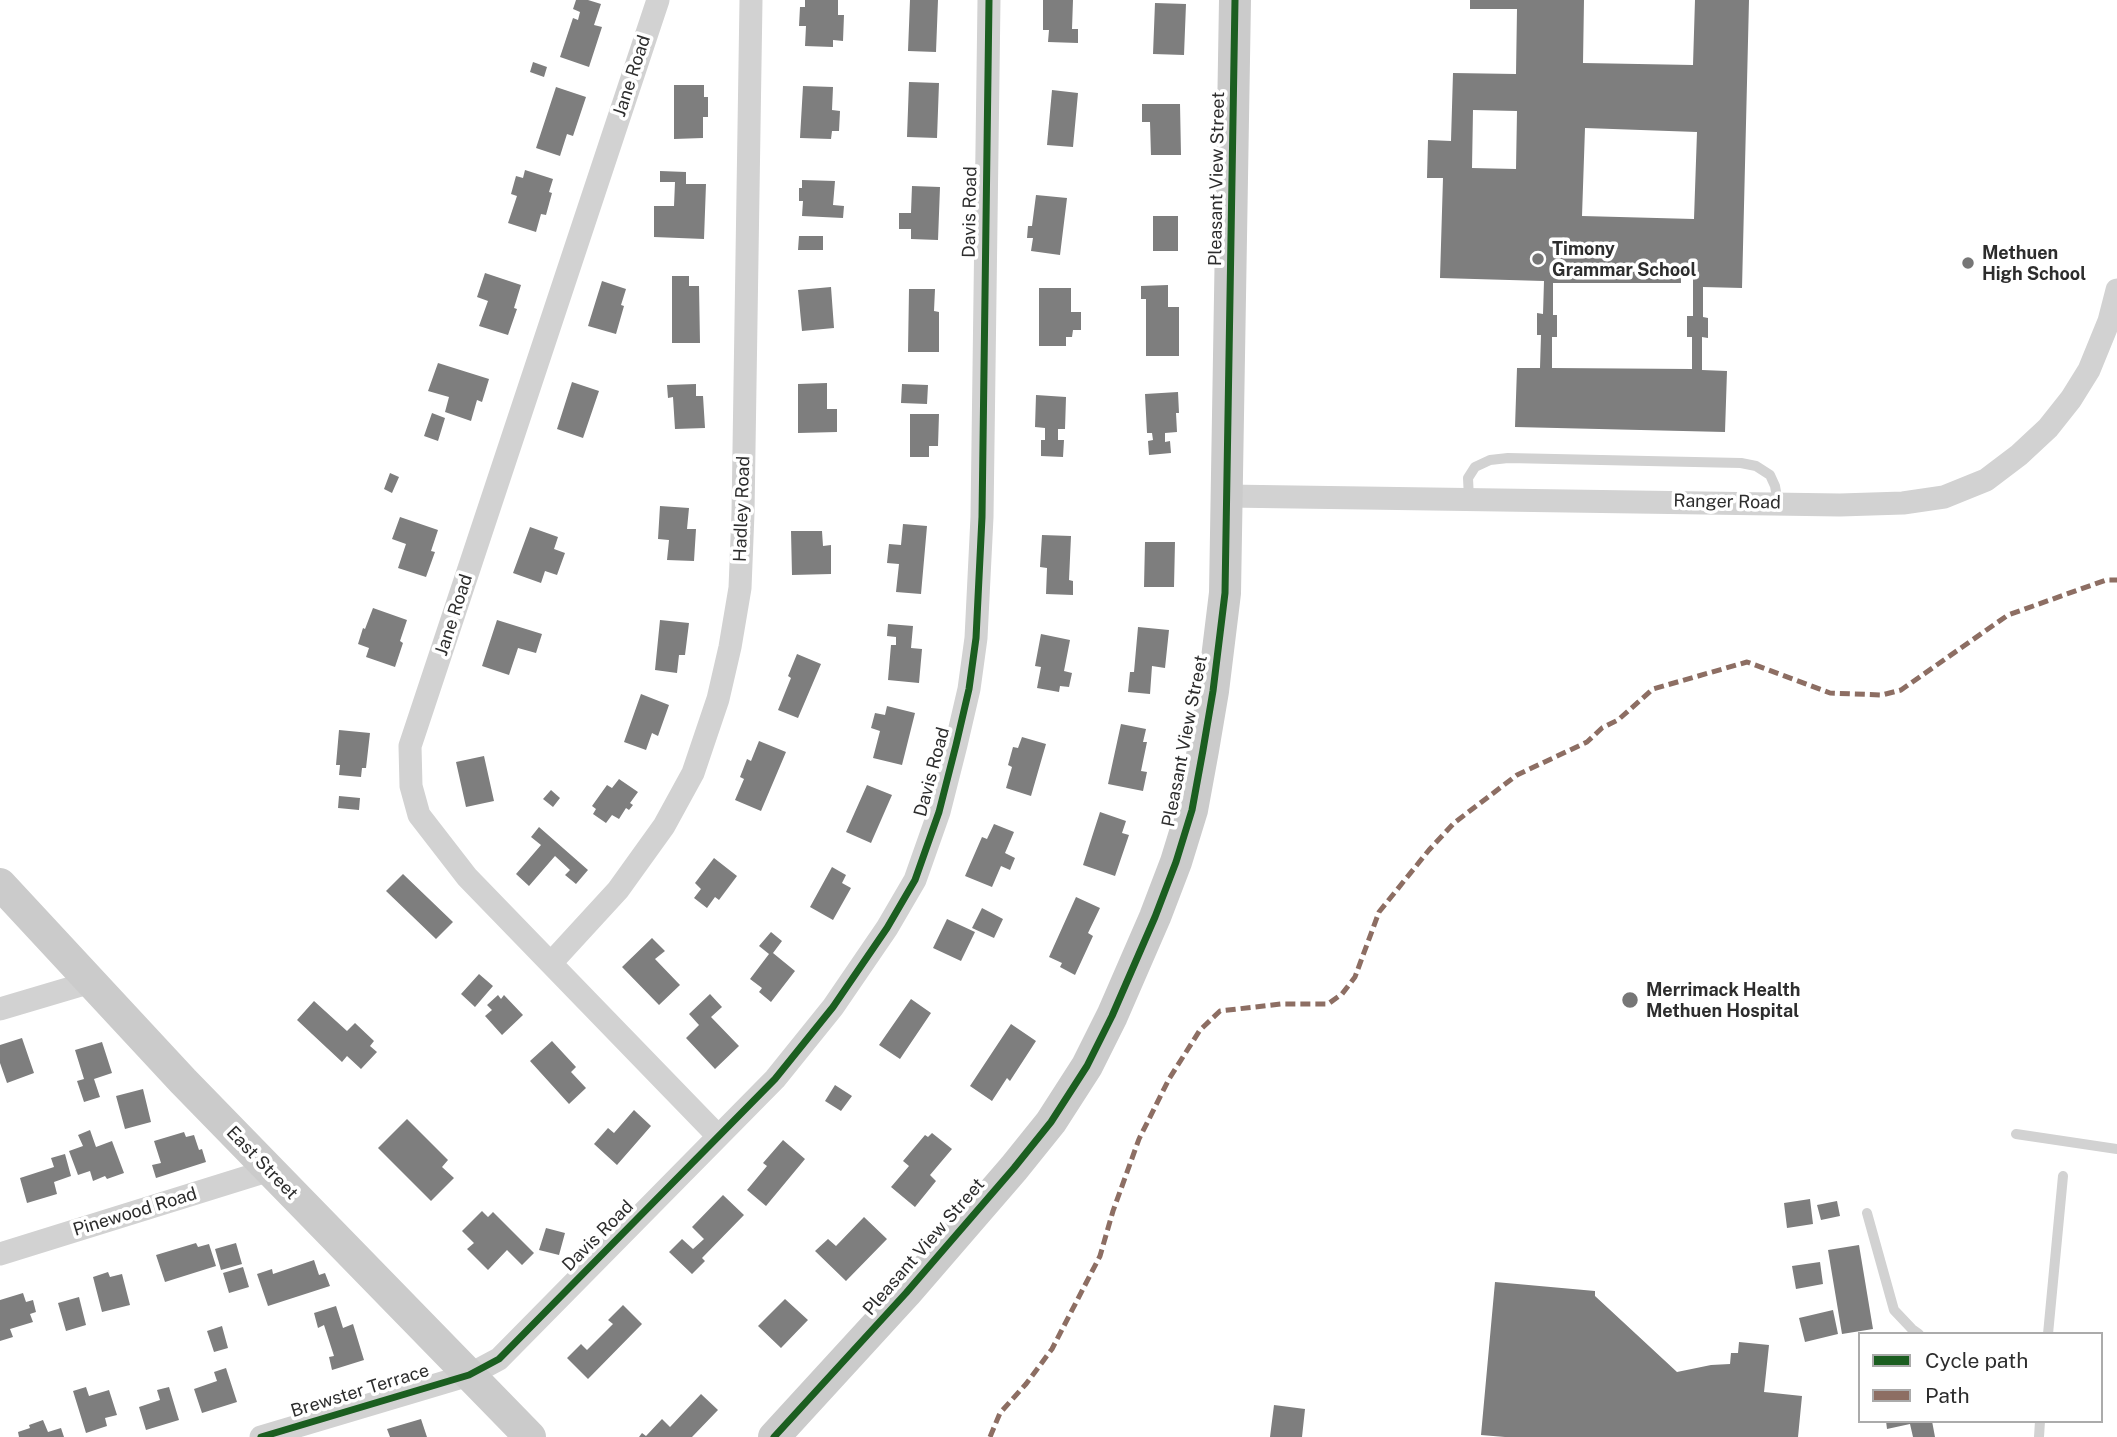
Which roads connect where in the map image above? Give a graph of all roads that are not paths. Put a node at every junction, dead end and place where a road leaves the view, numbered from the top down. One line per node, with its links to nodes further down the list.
1 (658, 0): 10 (street, Jane Road)
2 (751, 0): 10 (street, Hadley Road)
3 (989, 0): 14 (street, Davis Road)
4 (1235, 0): 6 (street, Pleasant View Street)
5 (2117, 290): 8 (street, Ranger Road)
6 (1227, 496): 7 (street, Ranger Road); 25 (street, Pleasant View Street)
7 (1469, 499): 8 (street, Ranger Road); 8 (lane)
8 (1778, 503)
9 (0, 884): 11 (street, East Street)
10 (551, 963): 14 (street, Jane Road)
11 (91, 982): 12 (street); 16 (street, East Street)
12 (0, 1009)
13 (2016, 1134): 15 (lane)
14 (718, 1136): 22 (street, Davis Road)
15 (2117, 1149)
16 (270, 1170): 19 (street, Pinewood Road); 22 (street, East Street)
17 (2063, 1175): 21 (lane)
18 (1867, 1213): 20 (lane)
19 (0, 1254)
20 (1916, 1332)
21 (2048, 1332)
22 (469, 1375): 23 (street, Brewster Terrace); 24 (street, East Street)
23 (261, 1437)
24 (530, 1437)
25 (774, 1437)

